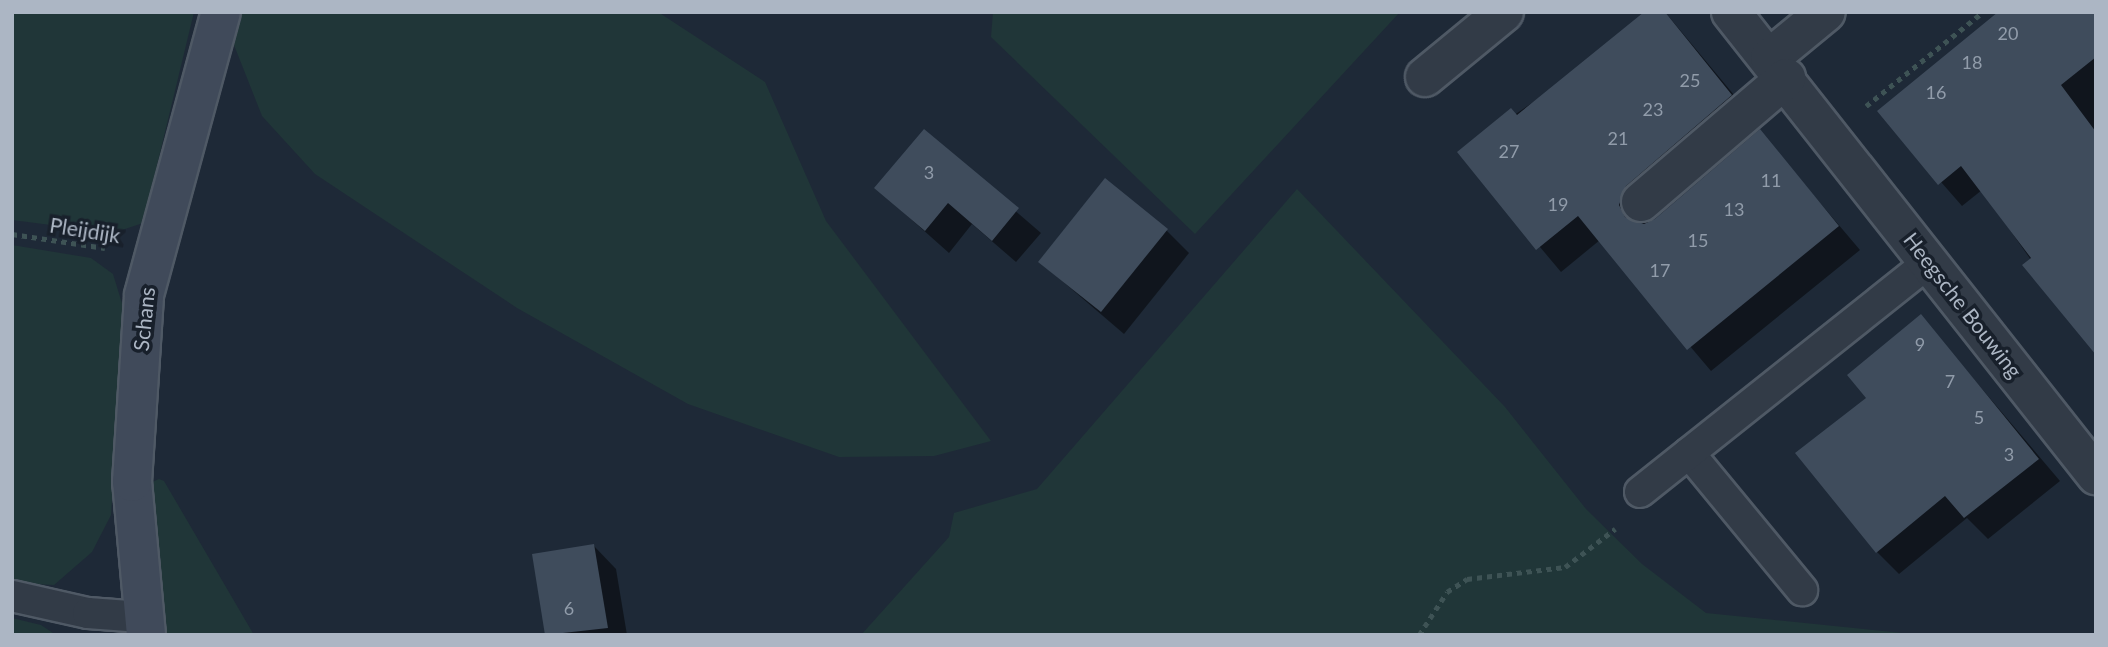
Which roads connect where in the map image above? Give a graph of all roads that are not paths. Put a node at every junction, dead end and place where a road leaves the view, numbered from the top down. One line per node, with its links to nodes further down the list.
1 (221, 12): 14 (street, Schans)
2 (1504, 12): 6 (street)
3 (1731, 12): 5 (street, Heegsche Bouwing)
4 (1826, 12): 5 (street)
5 (1778, 68): 7 (street); 8 (street, Heegsche Bouwing)
6 (1425, 77)
7 (1641, 202)
8 (1929, 262): 9 (lane); 10 (street, Heegsche Bouwing)
9 (1689, 453): 11 (lane); 12 (lane)
10 (2096, 475)
11 (1640, 492)
12 (1802, 590)
13 (12, 596): 14 (lane)
14 (144, 626)

